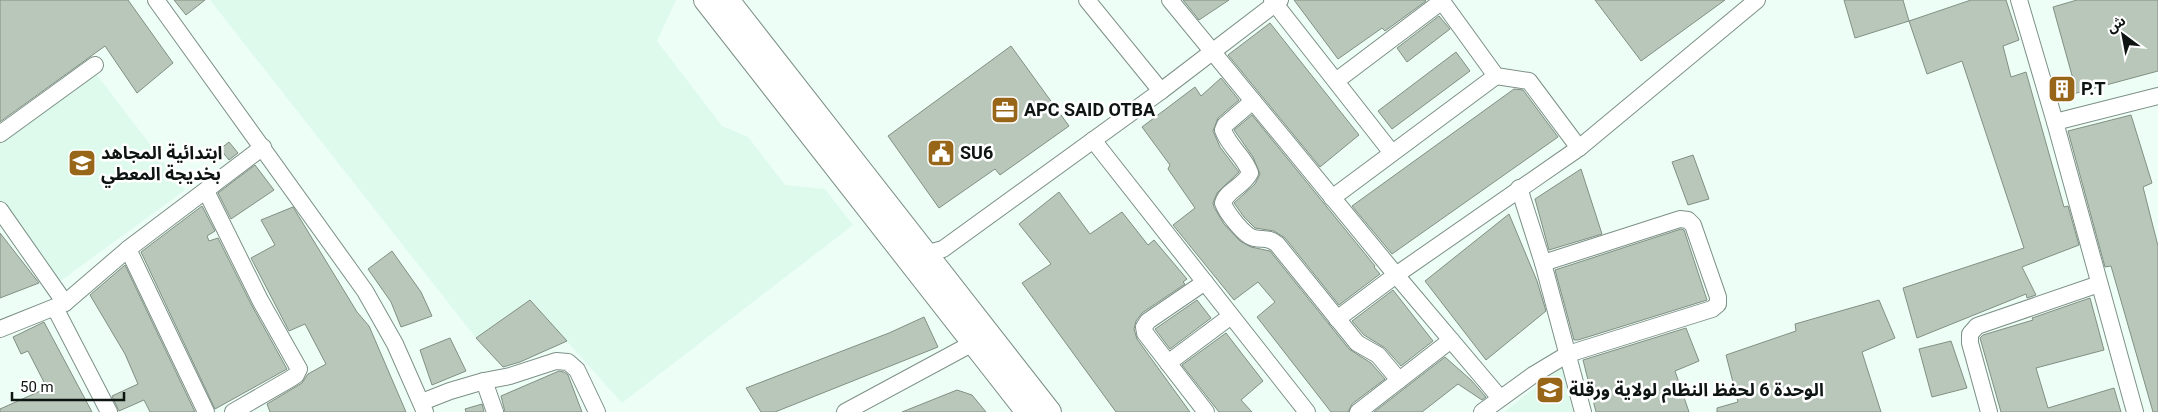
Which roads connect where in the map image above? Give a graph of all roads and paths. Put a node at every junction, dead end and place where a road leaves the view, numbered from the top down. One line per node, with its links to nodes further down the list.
1 (156, 0): 20 (street)
2 (704, 0): 28 (main road)
3 (728, 0): 28 (main road)
4 (1087, 0): 14 (street)
5 (1170, 0): 10 (street)
6 (1441, 0): 12 (street); 13 (street)
7 (1757, 0): 21 (street)
8 (2019, 0): 17 (street)
9 (1276, 1): 10 (street); 13 (street)
10 (1212, 52): 14 (street); 16 (street)
11 (95, 65): 18 (street)
12 (1496, 76): 21 (street); 22 (street)
13 (1336, 81): 22 (street)
14 (1161, 90): 19 (street)
15 (2158, 96): 17 (street)
16 (1253, 101): 25 (street); 35 (street)
17 (2055, 122): 32 (street)
18 (0, 134)
19 (1093, 140): 28 (street); 31 (street)
20 (263, 147): 24 (street); 44 (street)
21 (1579, 148): 23 (street)
22 (1392, 153): 25 (street)
23 (1519, 188): 29 (street); 30 (street)
24 (206, 191): 27 (street); 47 (street)
25 (1332, 198): 30 (street)
26 (0, 210): 33 (street)
27 (128, 249): 33 (street); 46 (street)
28 (927, 262): 38 (main road); 52 (main road)
29 (1543, 263): 39 (street); 39 (street)
30 (1396, 275): 35 (street); 37 (street)
31 (1205, 282): 34 (street); 40 (street)
32 (2099, 284): 58 (street); 59 (street)
33 (60, 306): 36 (street); 45 (street)
34 (1231, 316): 40 (street); 54 (street)
35 (1337, 319): 41 (street)
36 (0, 329)
37 (1451, 340): 41 (street); 43 (street)
38 (973, 343): 50 (street); 51 (main road)
39 (1568, 354): 43 (street); 57 (street)
40 (1168, 363): 53 (street)
41 (1399, 380): 55 (street)
42 (484, 381): 44 (street); 48 (street); 49 (street)
43 (1500, 398): 56 (street)
44 (424, 407)
45 (109, 412)
46 (206, 412)
47 (233, 412)
48 (495, 412)
49 (597, 412)
50 (845, 412)
51 (1027, 412)
52 (1050, 412)
53 (1206, 412)
54 (1307, 412)
55 (1358, 412)
56 (1482, 412)
57 (1583, 412)
58 (1989, 412)
59 (2135, 412)

